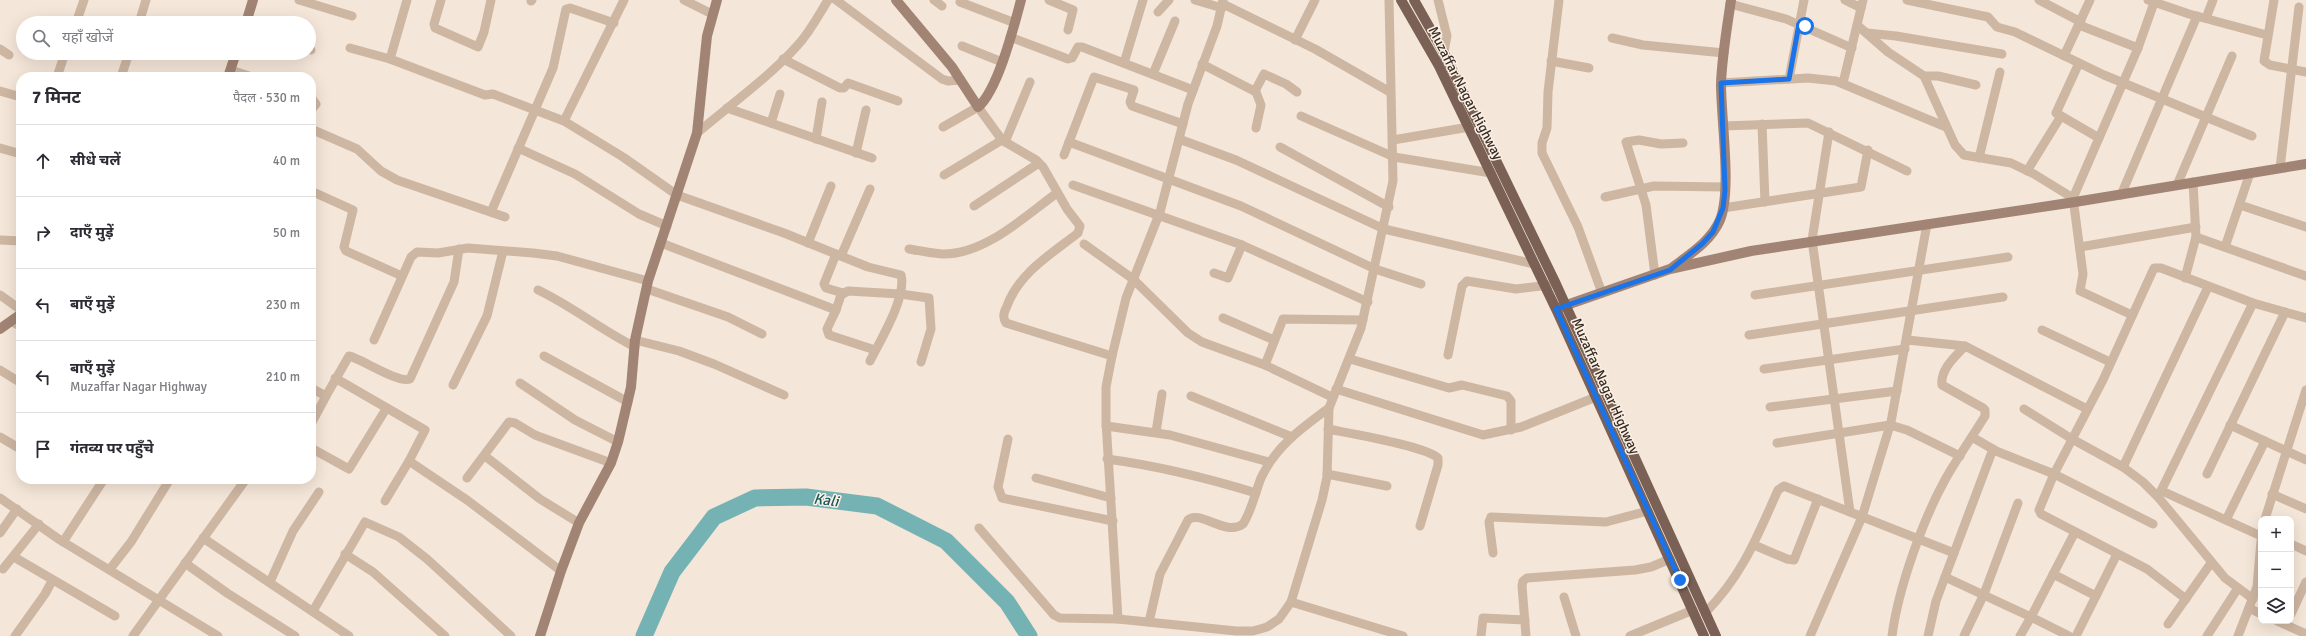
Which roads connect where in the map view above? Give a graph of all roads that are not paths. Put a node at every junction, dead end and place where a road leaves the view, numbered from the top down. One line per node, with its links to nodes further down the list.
1 (84, 0): 43 (street)
2 (146, 0): 44 (street)
3 (253, 0): 45 (street)
4 (299, 0): 46 (street)
5 (407, 0): 72 (street)
6 (441, 0): 7 (street)
7 (491, 0)
8 (624, 0): 49 (street)
9 (684, 0): 42 (street)
10 (717, 0): 42 (street)
11 (828, 0): 71 (street)
12 (836, 0): 92 (street)
13 (896, 0): 92 (street)
14 (934, 0): 39 (street)
15 (1021, 0): 50 (street)
16 (1048, 0): 54 (street)
17 (1143, 0): 78 (street)
18 (1169, 0): 41 (street)
19 (1195, 0): 36 (street)
20 (1315, 0): 59 (street)
21 (1389, 0): 102 (street)
22 (1401, 0): 81 (main road, Muzaffar Nagar Highway)
23 (1414, 0): 65 (main road, Muzaffar Nagar Highway)
24 (1438, 0): 65 (street)
25 (1559, 0): 76 (street)
26 (1804, 0): 52 (street)
27 (1845, 0): 37 (street)
28 (1907, 0): 38 (street)
29 (2039, 0): 51 (street)
30 (2090, 0): 51 (street)
31 (2213, 0): 47 (street)
32 (2274, 0): 56 (street)
33 (2152, 1): 47 (street); 63 (street)
34 (960, 2): 50 (street)
35 (1731, 2): 52 (street); 66 (street)
36 (1223, 4): 59 (street); 80 (street)
37 (1862, 4): 53 (street)
38 (1935, 4): 69 (street)
39 (942, 6)
40 (2299, 8): 83 (street)
41 (1158, 12)
42 (712, 14): 126 (street)
43 (78, 16)
44 (141, 16)
45 (248, 16)
46 (352, 16)
47 (2201, 17): 56 (street); 105 (street)
48 (1175, 21): 89 (street)
49 (614, 23): 110 (street); 115 (street)
50 (1015, 23): 57 (street)
51 (2080, 23): 63 (street); 69 (street)
52 (1799, 24): 62 (street); 91 (street)
53 (1857, 25): 55 (street); 62 (street)
54 (1068, 30)
55 (1867, 33): 67 (street); 90 (street)
56 (2267, 35): 83 (street)
57 (1010, 38): 77 (street); 78 (street)
58 (1612, 38): 66 (street)
59 (1295, 40): 102 (street)
60 (962, 46): 77 (street)
61 (350, 48): 72 (street)
62 (1852, 48): 95 (street)
63 (2138, 48): 96 (street)
64 (0, 49): 68 (street)
65 (1444, 53): 81 (street); 207 (main road, Muzaffar Nagar Highway)
66 (1724, 53): 94 (street)
67 (2002, 54)
68 (9, 55)
69 (2064, 56): 79 (street)
70 (2232, 56): 114 (street)
71 (783, 58): 106 (street); 109 (street)
72 (390, 59): 110 (street)
73 (63, 60): 84 (street)
74 (127, 60): 85 (street)
75 (234, 60): 86 (street)
76 (1551, 60): 82 (street); 214 (street)
77 (1002, 62): 108 (street)
78 (1124, 63): 89 (street)
79 (2079, 63): 96 (street); 113 (street)
80 (1202, 64): 98 (street); 100 (street)
81 (1439, 66): 120 (main road, Muzaffar Nagar Highway)
82 (1589, 68)
83 (2292, 69): 88 (street); 147 (street)
84 (59, 72)
85 (123, 72)
86 (230, 72)
87 (2000, 72): 144 (street)
88 (2306, 72)
89 (1153, 74): 98 (street)
90 (1924, 76): 97 (street); 121 (street)
91 (1789, 79): 94 (street); 95 (street)
92 (961, 80): 108 (street)
93 (1030, 82): 132 (street)
94 (1721, 83): 119 (street)
95 (1843, 83): 121 (street)
96 (2123, 83): 105 (street); 128 (street)
97 (1976, 85)
98 (1193, 90): 117 (street)
99 (0, 91): 104 (street)
100 (1255, 91): 101 (street); 123 (street)
101 (1297, 92)
102 (1390, 92): 131 (street)
103 (780, 94): 116 (street)
104 (16, 96)
105 (2162, 99): 114 (street); 165 (street)
106 (898, 101)
107 (822, 102): 129 (street)
108 (978, 107): 122 (street); 132 (street)
109 (727, 108): 116 (street); 126 (street)
110 (534, 110): 115 (street); 137 (street)
111 (866, 110): 140 (street)
112 (1301, 116): 143 (street)
113 (2061, 116): 128 (street); 149 (street)
114 (2206, 118): 127 (street); 156 (street)
115 (564, 121): 164 (street)
116 (771, 123): 129 (street)
117 (1183, 124): 130 (street); 133 (street)
118 (1762, 124): 119 (street); 125 (street); 168 (street)
119 (1723, 126): 158 (street)
120 (1469, 127): 131 (street); 150 (main road, Muzaffar Nagar Highway)
121 (1946, 127): 144 (street)
122 (943, 128)
123 (1256, 128)
124 (316, 131): 173 (street)
125 (1829, 132): 138 (street); 163 (street)
126 (697, 133): 164 (street)
127 (2252, 136)
128 (2099, 138): 167 (street)
129 (816, 139): 140 (street)
130 (1178, 139): 153 (street); 180 (street)
131 (1393, 140): 143 (street)
132 (1003, 141): 145 (street); 152 (street)
133 (1069, 142): 141 (street); 153 (street)
134 (1683, 143): 159 (street)
135 (1280, 147): 171 (street)
136 (0, 148): 139 (street)
137 (518, 148): 173 (street); 177 (street)
138 (1868, 150): 148 (street); 163 (street)
139 (16, 153)
140 (856, 153): 142 (street)
141 (1064, 155)
142 (872, 158)
143 (1394, 158): 150 (street); 171 (street)
144 (1979, 158): 149 (street)
145 (1039, 163): 162 (street); 170 (street)
146 (2306, 164): 147 (street)
147 (2280, 168): 151 (street)
148 (1907, 171)
149 (2027, 171): 167 (street)
150 (1491, 173): 196 (main road, Muzaffar Nagar Highway)
151 (2250, 173): 154 (street); 169 (street)
152 (944, 175)
153 (1170, 179): 174 (street); 197 (street)
154 (2193, 182): 156 (street); 178 (street)
155 (1072, 185): 174 (street)
156 (2177, 185): 165 (street)
157 (831, 186): 186 (street)
158 (1725, 187): 159 (street); 172 (street)
159 (1640, 188): 166 (street); 201 (street)
160 (870, 189): 194 (street)
161 (316, 192): 202 (street)
162 (1057, 193): 192 (street); 246 (street)
163 (1818, 194): 168 (street); 183 (street)
164 (677, 195): 177 (street); 186 (street)
165 (2121, 195): 167 (street)
166 (1605, 197)
167 (2074, 200): 176 (street); 189 (street)
168 (1764, 202): 172 (street)
169 (2240, 205): 179 (street); 190 (street)
170 (974, 206)
171 (1389, 207): 180 (street)
172 (1723, 208): 199 (street)
173 (491, 212): 175 (street)
174 (1159, 215): 188 (street); 205 (street)
175 (505, 217)
176 (1928, 224): 183 (street); 198 (street)
177 (667, 226): 185 (street)
178 (2196, 227): 181 (street); 189 (street)
179 (2306, 227)
180 (1384, 229): 196 (street); 197 (street)
181 (2196, 237): 190 (street); 204 (street)
182 (0, 240): 184 (street)
183 (1812, 240): 199 (street); 208 (street)
184 (16, 241)
185 (661, 243): 209 (street); 223 (street)
186 (808, 243): 194 (street)
187 (1084, 244): 205 (street)
188 (1242, 245): 200 (street); 219 (street)
189 (2080, 247): 226 (street)
190 (2226, 247): 203 (street)
191 (459, 249): 193 (street); 202 (street); 255 (street)
192 (909, 249)
193 (503, 251): 209 (street); 258 (street)
194 (839, 255): 213 (street); 215 (street)
195 (2008, 257): 198 (street)
196 (1534, 264): 210 (main road, Muzaffar Nagar Highway)
197 (1375, 269): 206 (street); 219 (street)
198 (1919, 269): 208 (street); 224 (street)
199 (1670, 270): 201 (street)
200 (1214, 273)
201 (1655, 275): 214 (street)
202 (402, 276): 238 (street)
203 (2306, 276)
204 (2185, 278): 211 (street); 226 (street)
205 (1133, 279): 246 (street); 252 (street)
206 (1421, 284)
207 (1556, 284): 210 (street); 222 (main road, Muzaffar Nagar Highway)
208 (1818, 284): 217 (street); 233 (street)
209 (647, 285): 236 (street); 240 (street)
210 (1545, 286): 222 (main road, Muzaffar Nagar Highway); 244 (street)
211 (2208, 287): 220 (street); 303 (street)
212 (538, 290): 240 (street)
213 (843, 293): 215 (street); 223 (street)
214 (1602, 293): 222 (street)
215 (900, 294): 243 (street); 250 (street)
216 (0, 295): 221 (street)
217 (1755, 295)
218 (2003, 297): 224 (street)
219 (1368, 302): 231 (street)
220 (2253, 302): 225 (street); 315 (street)
221 (16, 306)
222 (1561, 307): 268 (main road, Muzaffar Nagar Highway); 374 (main road, Muzaffar Nagar Highway)
223 (836, 310): 243 (street)
224 (1912, 310): 233 (street); 241 (street)
225 (2285, 312): 229 (street); 278 (street)
226 (2132, 315): 251 (street)
227 (16, 317): 230 (street)
228 (1224, 318): 239 (street)
229 (2306, 318)
230 (11, 320): 232 (street); 234 (street)
231 (1363, 320): 239 (street); 247 (street)
232 (16, 324)
233 (1824, 324): 237 (street); 249 (street)
234 (0, 328)
235 (2042, 330): 251 (street)
236 (762, 334)
237 (1749, 335)
238 (374, 340)
239 (1274, 340): 252 (street)
240 (635, 344): 264 (street); 270 (street)
241 (1906, 345): 242 (street); 249 (street); 260 (street)
242 (1966, 346): 275 (street); 284 (street)
243 (875, 350): 248 (street)
244 (1448, 355)
245 (544, 356): 270 (street)
246 (1112, 356): 279 (street)
247 (1350, 359): 259 (street); 281 (street)
248 (870, 361)
249 (1829, 361): 253 (street); 269 (street)
250 (921, 362)
251 (2110, 362): 275 (street)
252 (1265, 366): 267 (street)
253 (1764, 369)
254 (0, 370): 256 (street)
255 (335, 378): 265 (street); 273 (street)
256 (16, 380)
257 (520, 383): 290 (street)
258 (453, 385)
259 (1336, 389): 267 (street); 281 (street)
260 (1897, 390): 269 (street); 277 (street)
261 (2306, 390): 295 (street)
262 (316, 391): 265 (street)
263 (1162, 394): 282 (street)
264 (784, 395)
265 (326, 396): 276 (street)
266 (1191, 396): 286 (street)
267 (1332, 397): 272 (street)
268 (1596, 397): 281 (street); 324 (main road, Muzaffar Nagar Highway)
269 (1834, 398): 271 (street); 283 (street)
270 (628, 402): 290 (street)
271 (1770, 407)
272 (1329, 408): 280 (street); 286 (street)
273 (386, 409): 294 (street); 300 (street)
274 (2024, 409): 288 (street)
275 (2087, 409): 288 (street)
276 (316, 415)
277 (1890, 425): 283 (street); 297 (street); 326 (street)
278 (2230, 425): 289 (street); 306 (street)
279 (1106, 426): 282 (street); 298 (street)
280 (1328, 429): 304 (street); 333 (street)
281 (1511, 430)
282 (1156, 432): 301 (street)
283 (1839, 434): 291 (street); 325 (street)
284 (1972, 436): 293 (street); 297 (street)
285 (0, 437): 292 (street)
286 (1292, 437): 301 (street)
287 (1008, 439): 329 (street)
288 (2072, 439): 303 (street); 305 (street)
289 (2265, 441): 295 (street); 328 (street)
290 (618, 442): 302 (street)
291 (1776, 443)
292 (16, 446)
293 (1993, 449): 305 (street); 345 (street)
294 (316, 451)
295 (2287, 451): 299 (street); 316 (street)
296 (485, 456): 302 (street); 307 (street); 330 (street)
297 (1960, 456): 339 (street)
298 (1107, 459): 314 (street); 318 (street)
299 (2306, 460)
300 (409, 461): 320 (street); 354 (street)
301 (1269, 462): 314 (street)
302 (611, 463): 330 (street)
303 (2123, 467): 315 (street)
304 (1327, 474): 312 (street); 369 (street)
305 (2054, 474): 332 (street); 335 (street)
306 (2207, 474)
307 (467, 478)
308 (1036, 478): 318 (street)
309 (101, 484): 340 (street)
310 (167, 484): 353 (street)
311 (242, 484): 338 (street)
312 (1387, 486)
313 (319, 492): 358 (street)
314 (1256, 493): 379 (street)
315 (2160, 494): 328 (street); 351 (street)
316 (2272, 494): 323 (street); 327 (street)
317 (0, 498): 322 (street)
318 (1111, 498): 329 (street)
319 (1818, 499): 325 (street); 341 (street); 341 (street)
320 (385, 501)
321 (2018, 503): 362 (street)
322 (17, 509): 331 (street); 336 (street)
323 (2306, 509)
324 (1648, 511): 344 (street); 349 (main road, Muzaffar Nagar Highway)
325 (1850, 512): 326 (street)
326 (1862, 516): 339 (street); 399 (street)
327 (2266, 516)
328 (2226, 520): 337 (street)
329 (1113, 521): 377 (street)
330 (579, 523): 354 (street)
331 (39, 524): 340 (street); 348 (street)
332 (2153, 524)
333 (1420, 526)
334 (979, 528): 377 (street)
335 (2075, 532): 347 (street); 355 (street)
336 (0, 533)
337 (2258, 535)
338 (203, 538): 350 (street); 358 (street)
339 (1920, 539): 345 (street); 400 (street)
340 (63, 542): 353 (street)
341 (1754, 545): 374 (street)
342 (2294, 545): 343 (street)
343 (2306, 551)
344 (1493, 553)
345 (1954, 553): 356 (street)
346 (345, 554): 372 (street); 389 (street); 390 (street)
347 (2117, 554): 364 (street); 366 (street)
348 (14, 557): 352 (street); 357 (street)
349 (1670, 559): 371 (main road, Muzaffar Nagar Highway); 378 (street)
350 (185, 563): 368 (street); 387 (street)
351 (2211, 563): 361 (street); 366 (street)
352 (3, 569)
353 (110, 569): 368 (street)
354 (561, 571): 391 (street)
355 (2053, 574): 364 (street); 376 (street)
356 (1945, 577): 362 (street); 401 (street)
357 (52, 581): 375 (street); 384 (street)
358 (270, 582): 372 (street)
359 (2306, 582): 363 (street)
360 (2258, 585): 367 (street)
361 (2238, 588): 367 (street); 406 (street)
362 (1984, 594): 376 (street); 402 (street)
363 (2295, 595)
364 (2096, 596): 405 (street)
365 (1564, 597): 395 (street)
366 (2186, 598): 380 (street)
367 (2253, 599): 370 (street)
368 (160, 600): 385 (street); 386 (street)
369 (1291, 602): 382 (street); 392 (street)
370 (2249, 608): 373 (street); 407 (street)
371 (1693, 610): 396 (street); 397 (main road, Muzaffar Nagar Highway)
372 (313, 611): 388 (street)
373 (2258, 612)
374 (1705, 613): 398 (main road, Muzaffar Nagar Highway)
375 (115, 616)
376 (2031, 617): 403 (street); 404 (street)
377 (1118, 619): 379 (street)
378 (1525, 620): 393 (street); 394 (street)
379 (1149, 622): 382 (street)
380 (2168, 624)
381 (2289, 624): 383 (street)
382 (1261, 633)
383 (2306, 634)
384 (15, 636)
385 (133, 636)
386 (218, 636)
387 (295, 636)
388 (349, 636)
389 (445, 636)
390 (511, 636)
391 (540, 636)
392 (1403, 636)
393 (1481, 636)
394 (1526, 636)
395 (1576, 636)
396 (1630, 636)
397 (1704, 636)
398 (1716, 636)
399 (1810, 636)
400 (1892, 636)
401 (1928, 636)
402 (1964, 636)
403 (2020, 636)
404 (2069, 636)
405 (2076, 636)
406 (2207, 636)
407 (2238, 636)

